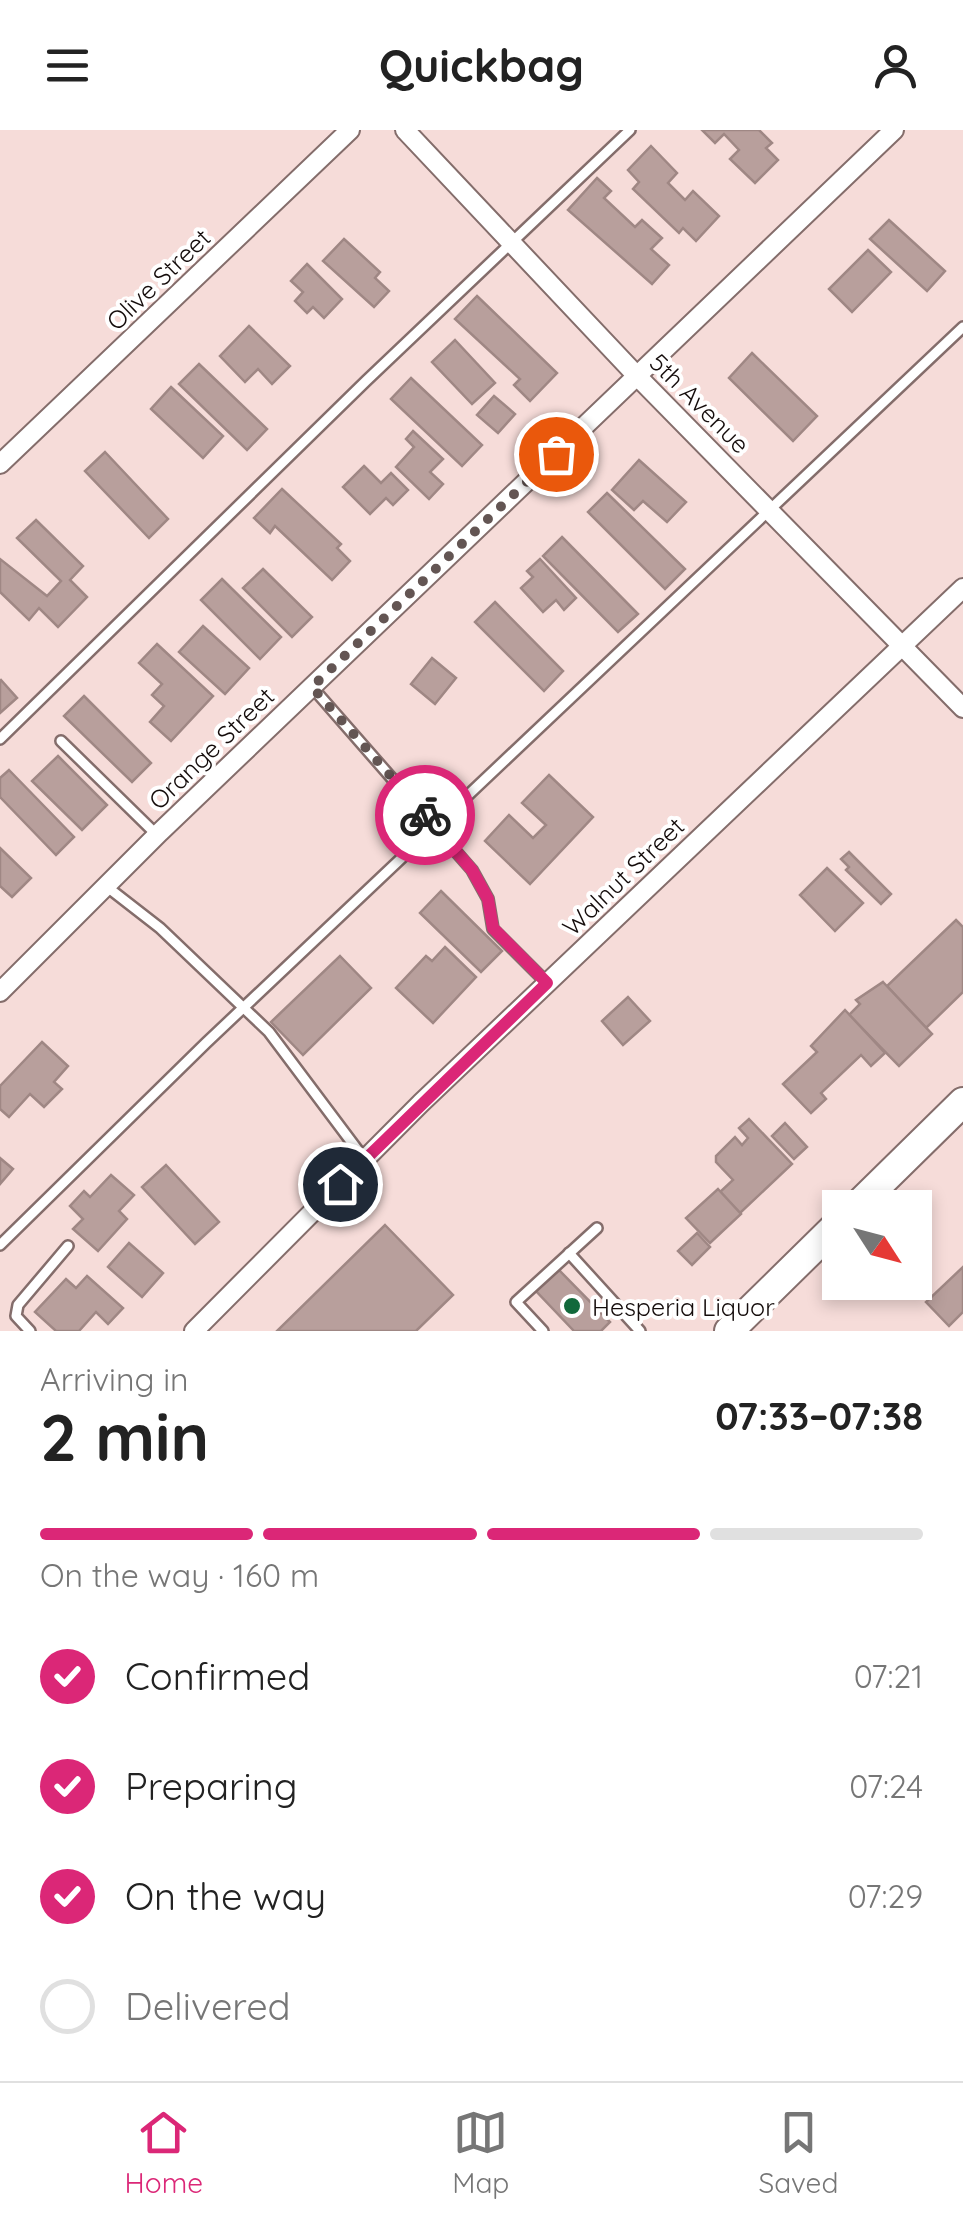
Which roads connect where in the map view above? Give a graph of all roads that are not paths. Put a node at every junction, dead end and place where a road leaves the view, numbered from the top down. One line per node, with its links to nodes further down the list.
1 (350, 130): 8 (street, Olive Street)
2 (406, 130): 5 (street, 5th Avenue)
3 (630, 130): 5 (lane)
4 (894, 130): 7 (street, Orange Street)
5 (512, 244): 7 (street, 5th Avenue); 14 (lane)
6 (963, 327): 9 (lane)
7 (637, 376): 9 (street, 5th Avenue); 12 (street, Orange Street)
8 (0, 464)
9 (770, 510): 11 (street, 5th Avenue); 16 (lane)
10 (963, 588): 11 (street, Walnut Street)
11 (904, 644): 13 (street, 5th Avenue); 19 (street, Walnut Street)
12 (312, 687): 16 (lane); 17 (street, Orange Street)
13 (963, 708)
14 (0, 739)
15 (61, 741): 17 (lane)
16 (435, 826): 19 (lane); 21 (lane)
17 (157, 835): 18 (street, Orange Street)
18 (106, 886): 20 (street, Orange Street); 21 (lane)
19 (547, 983): 23 (street, Walnut Street)
20 (0, 992)
21 (243, 1009): 23 (lane); 27 (lane)
22 (963, 1102): 24 (main road)
23 (364, 1160): 31 (street, Walnut Street)
24 (873, 1190)
25 (596, 1228): 29 (lane)
26 (822, 1240): 34 (main road)
27 (0, 1245)
28 (68, 1246): 30 (lane)
29 (569, 1253): 32 (lane); 33 (lane)
30 (30, 1331)
31 (194, 1331)
32 (542, 1331)
33 (640, 1331)
34 (728, 1331)

